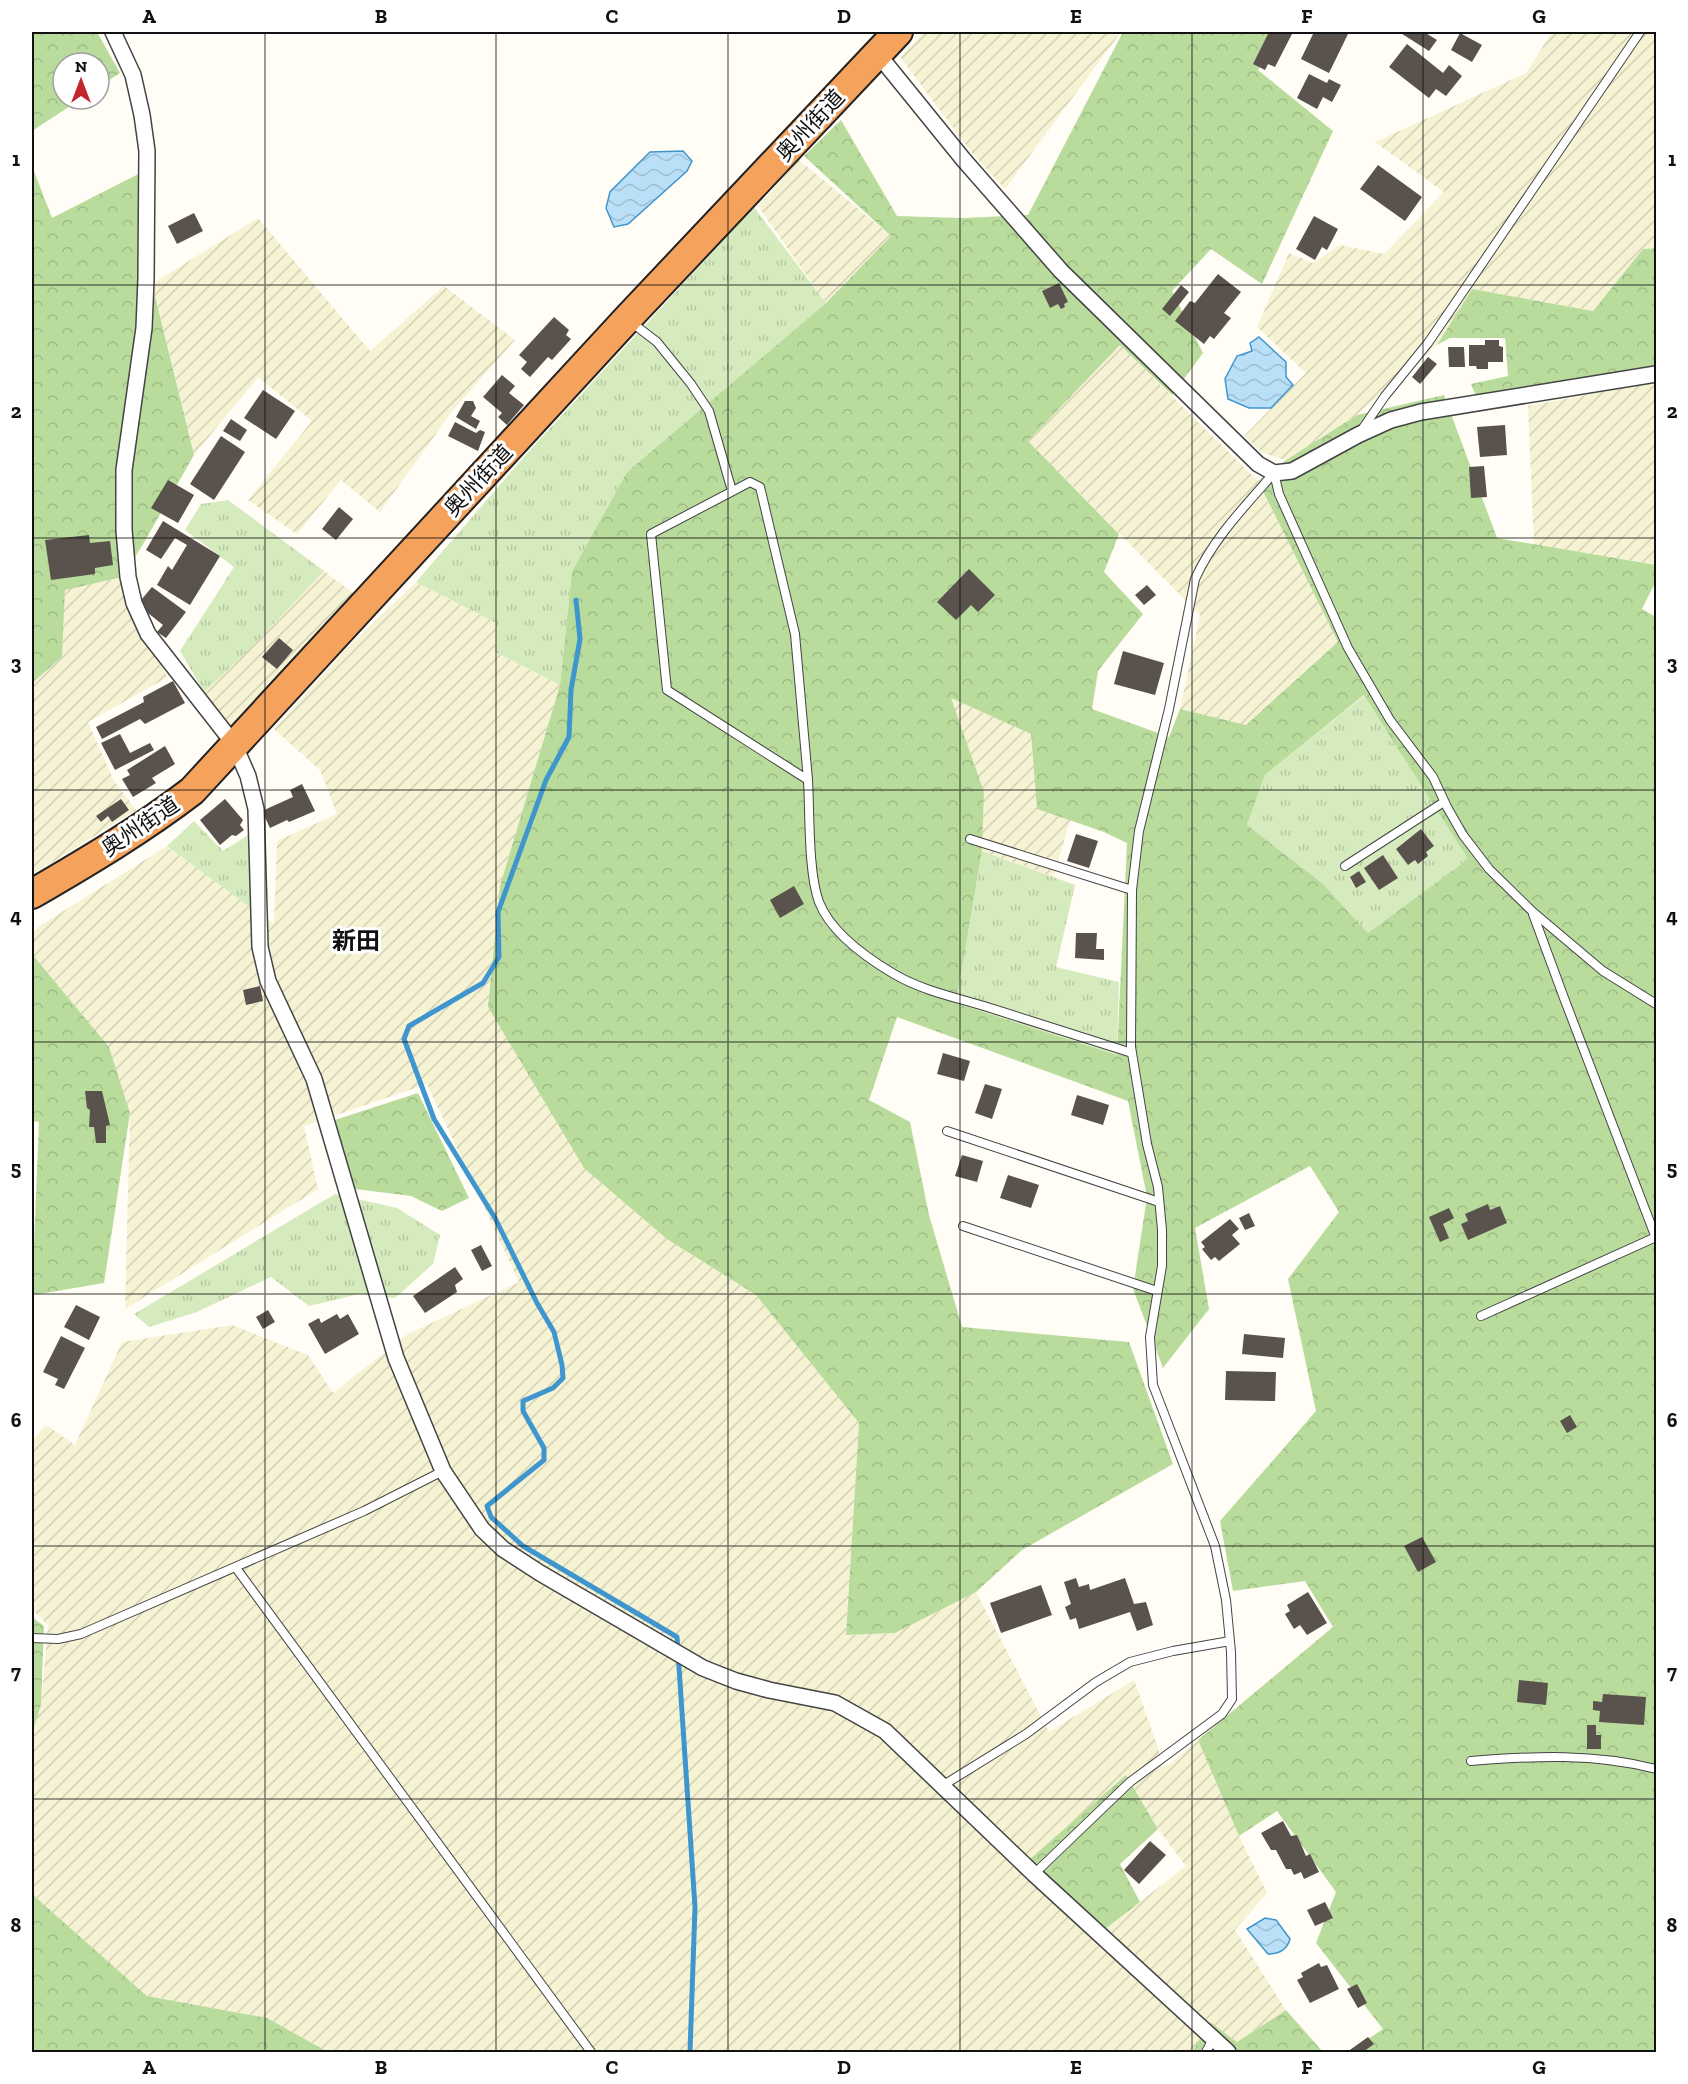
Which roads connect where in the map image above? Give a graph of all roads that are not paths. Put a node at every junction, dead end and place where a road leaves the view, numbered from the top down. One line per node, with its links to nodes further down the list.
1 (113, 32): 10 (street)
2 (898, 32): 4 (highway, 奥州街道)
3 (1640, 32): 7 (lane)
4 (877, 53): 5 (highway, 奥州街道); 8 (street)
5 (627, 319): 9 (lane); 10 (highway, 奥州街道)
6 (1656, 374): 7 (street)
7 (1358, 435): 8 (street)
8 (1274, 473): 12 (lane); 15 (lane)
9 (732, 491): 11 (lane); 11 (lane)
10 (234, 744): 16 (highway, 奥州街道); 26 (street)
11 (808, 780): 19 (lane)
12 (1444, 802): 14 (lane); 17 (lane)
13 (970, 839): 15 (lane)
14 (1345, 866)
15 (1132, 890): 19 (lane)
16 (32, 894)
17 (1533, 912): 18 (lane); 23 (lane)
18 (1656, 1004)
19 (1132, 1053): 21 (lane)
20 (947, 1131): 21 (lane)
21 (1159, 1202): 24 (lane)
22 (963, 1226): 24 (lane)
23 (1656, 1238): 25 (lane)
24 (1158, 1291): 29 (lane)
25 (1481, 1316)
26 (443, 1470): 27 (lane); 32 (street)
27 (236, 1568): 28 (lane); 35 (lane)
28 (32, 1638)
29 (1230, 1641): 32 (lane); 33 (lane)
30 (1471, 1761): 31 (lane)
31 (1656, 1769)
32 (942, 1786): 33 (street)
33 (1034, 1874): 34 (street)
34 (1209, 2046): 36 (street)
35 (591, 2052)
36 (1228, 2052)

